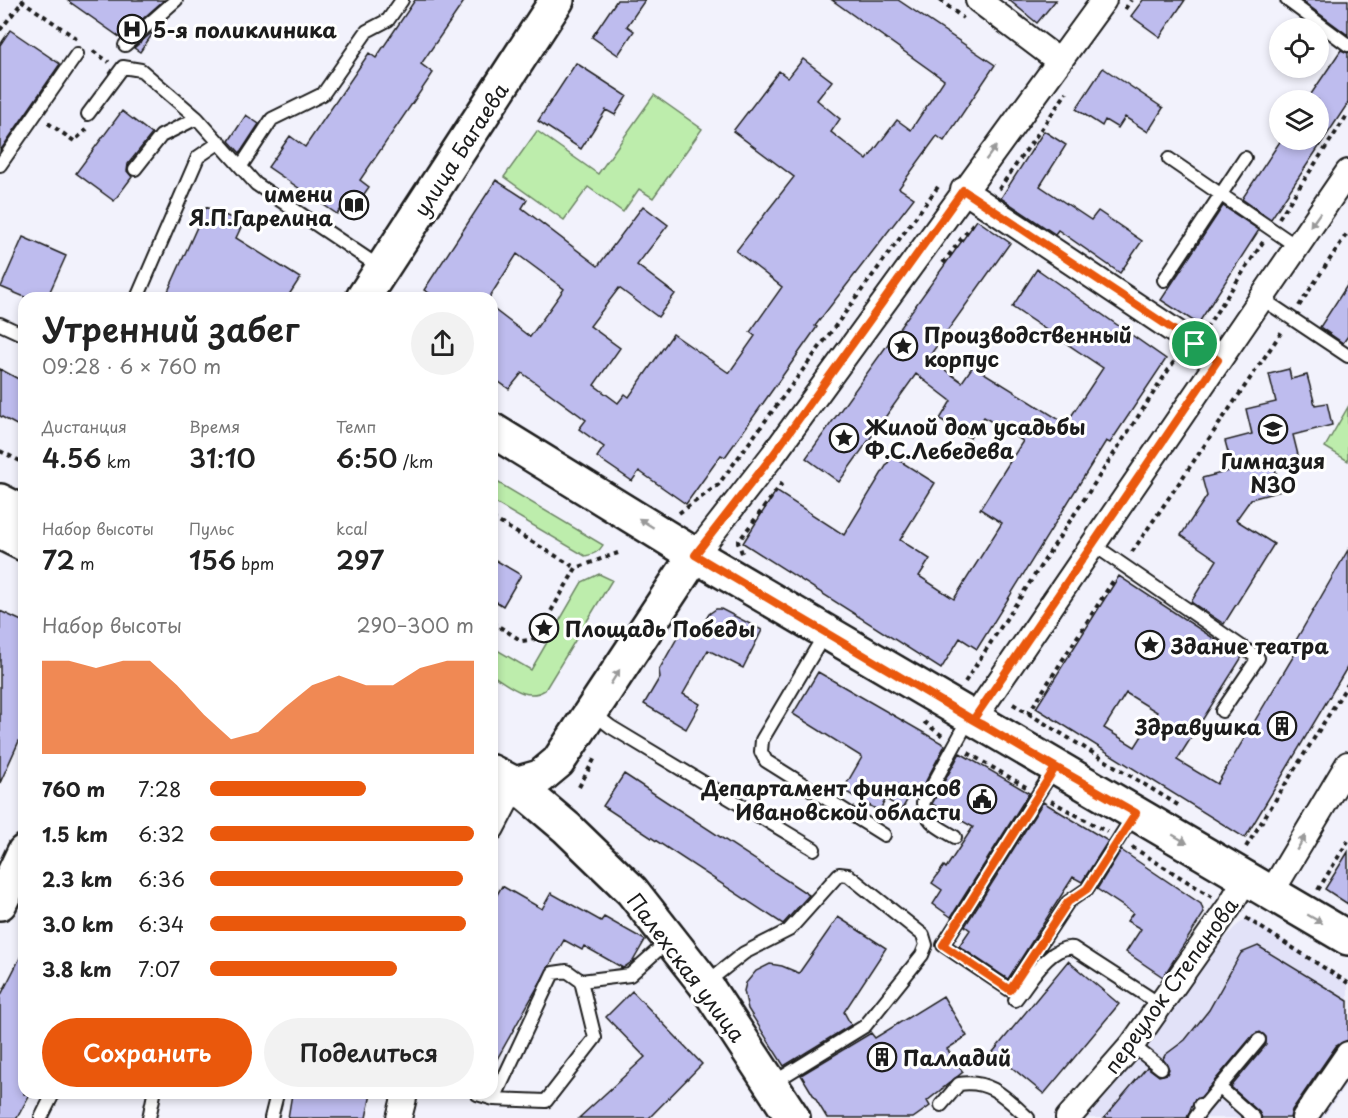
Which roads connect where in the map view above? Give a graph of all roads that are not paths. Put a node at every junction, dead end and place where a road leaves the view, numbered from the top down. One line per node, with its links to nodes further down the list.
1 (176, 0): 7 (lane)
2 (402, 0): 17 (lane)
3 (557, 0): 23 (main road, улица Багаева)
4 (978, 0): 10 (street)
5 (1104, 0): 10 (street)
6 (1287, 0): 8 (lane)
7 (125, 45)
8 (1348, 45)
9 (77, 54): 16 (lane)
10 (1059, 61): 20 (street, one-way to 10)
11 (88, 114): 12 (lane)
12 (197, 118): 13 (lane); 18 (lane)
13 (220, 142): 17 (lane); 25 (lane)
14 (1245, 158): 21 (lane)
15 (1169, 159): 21 (lane)
16 (0, 165)
17 (241, 166): 23 (lane)
18 (135, 169)
19 (1348, 172): 22 (street, one-way to 22)
20 (953, 185): 32 (street); 39 (street)
21 (1222, 194): 22 (lane); 24 (lane)
22 (1296, 246): 28 (street)
23 (382, 268): 26 (main road, улица Багаева); 27 (main road)
24 (1164, 280)
25 (140, 292)
26 (367, 292)
27 (372, 292)
28 (1261, 298): 31 (lane); 32 (street)
29 (0, 324): 30 (lane)
30 (18, 332)
31 (1348, 356)
32 (1218, 360): 38 (street)
33 (498, 434): 39 (main road, one-way to 33)
34 (0, 501): 35 (main road)
35 (18, 510)
36 (0, 532): 37 (main road)
37 (18, 541)
38 (1091, 543): 41 (lane); 43 (street)
39 (695, 555): 40 (main road); 42 (main road, one-way to 39)
40 (826, 631): 43 (main road); 51 (lane)
41 (1222, 711)
42 (593, 712): 44 (main road); 53 (lane)
43 (971, 719): 45 (main road); 52 (lane)
44 (572, 745): 47 (main road); 50 (main road)
45 (1055, 768): 49 (main road); 49 (lane)
46 (1345, 776): 55 (street, переулок Степанова, one-way to 46)
47 (503, 778): 48 (street); 50 (main road, Палехская улица)
48 (498, 801)
49 (1136, 813): 55 (main road, one-way to 55)
50 (567, 828): 58 (main road, Палехская улица)
51 (884, 835)
52 (955, 837)
53 (814, 849)
54 (18, 865): 56 (main road)
55 (1259, 886): 57 (main road, one-way to 57); 62 (street, переулок Степанова)
56 (0, 903)
57 (1348, 938)
58 (669, 939): 59 (lane); 60 (main road, Палехская улица)
59 (581, 981): 69 (lane); 74 (lane)
60 (705, 984): 67 (main road, Палехская улица); 67 (lane)
61 (1015, 1000): 62 (lane)
62 (1161, 1005): 64 (street, переулок Степанова)
63 (1259, 1040): 68 (lane)
64 (1132, 1046): 66 (lane); 82 (street, переулок Степанова)
65 (1348, 1054): 85 (street)
66 (1161, 1068)
67 (771, 1084): 80 (main road, Палехская улица)
68 (1219, 1087): 83 (lane); 84 (lane)
69 (498, 1090)
70 (50, 1099): 76 (lane)
71 (153, 1099): 77 (lane)
72 (276, 1099): 78 (lane)
73 (404, 1099): 79 (street)
74 (494, 1099)
75 (941, 1105): 81 (lane)
76 (41, 1118)
77 (148, 1118)
78 (272, 1118)
79 (399, 1118)
80 (793, 1118)
81 (1028, 1118)
82 (1068, 1118)
83 (1195, 1118)
84 (1254, 1118)
85 (1304, 1118)

